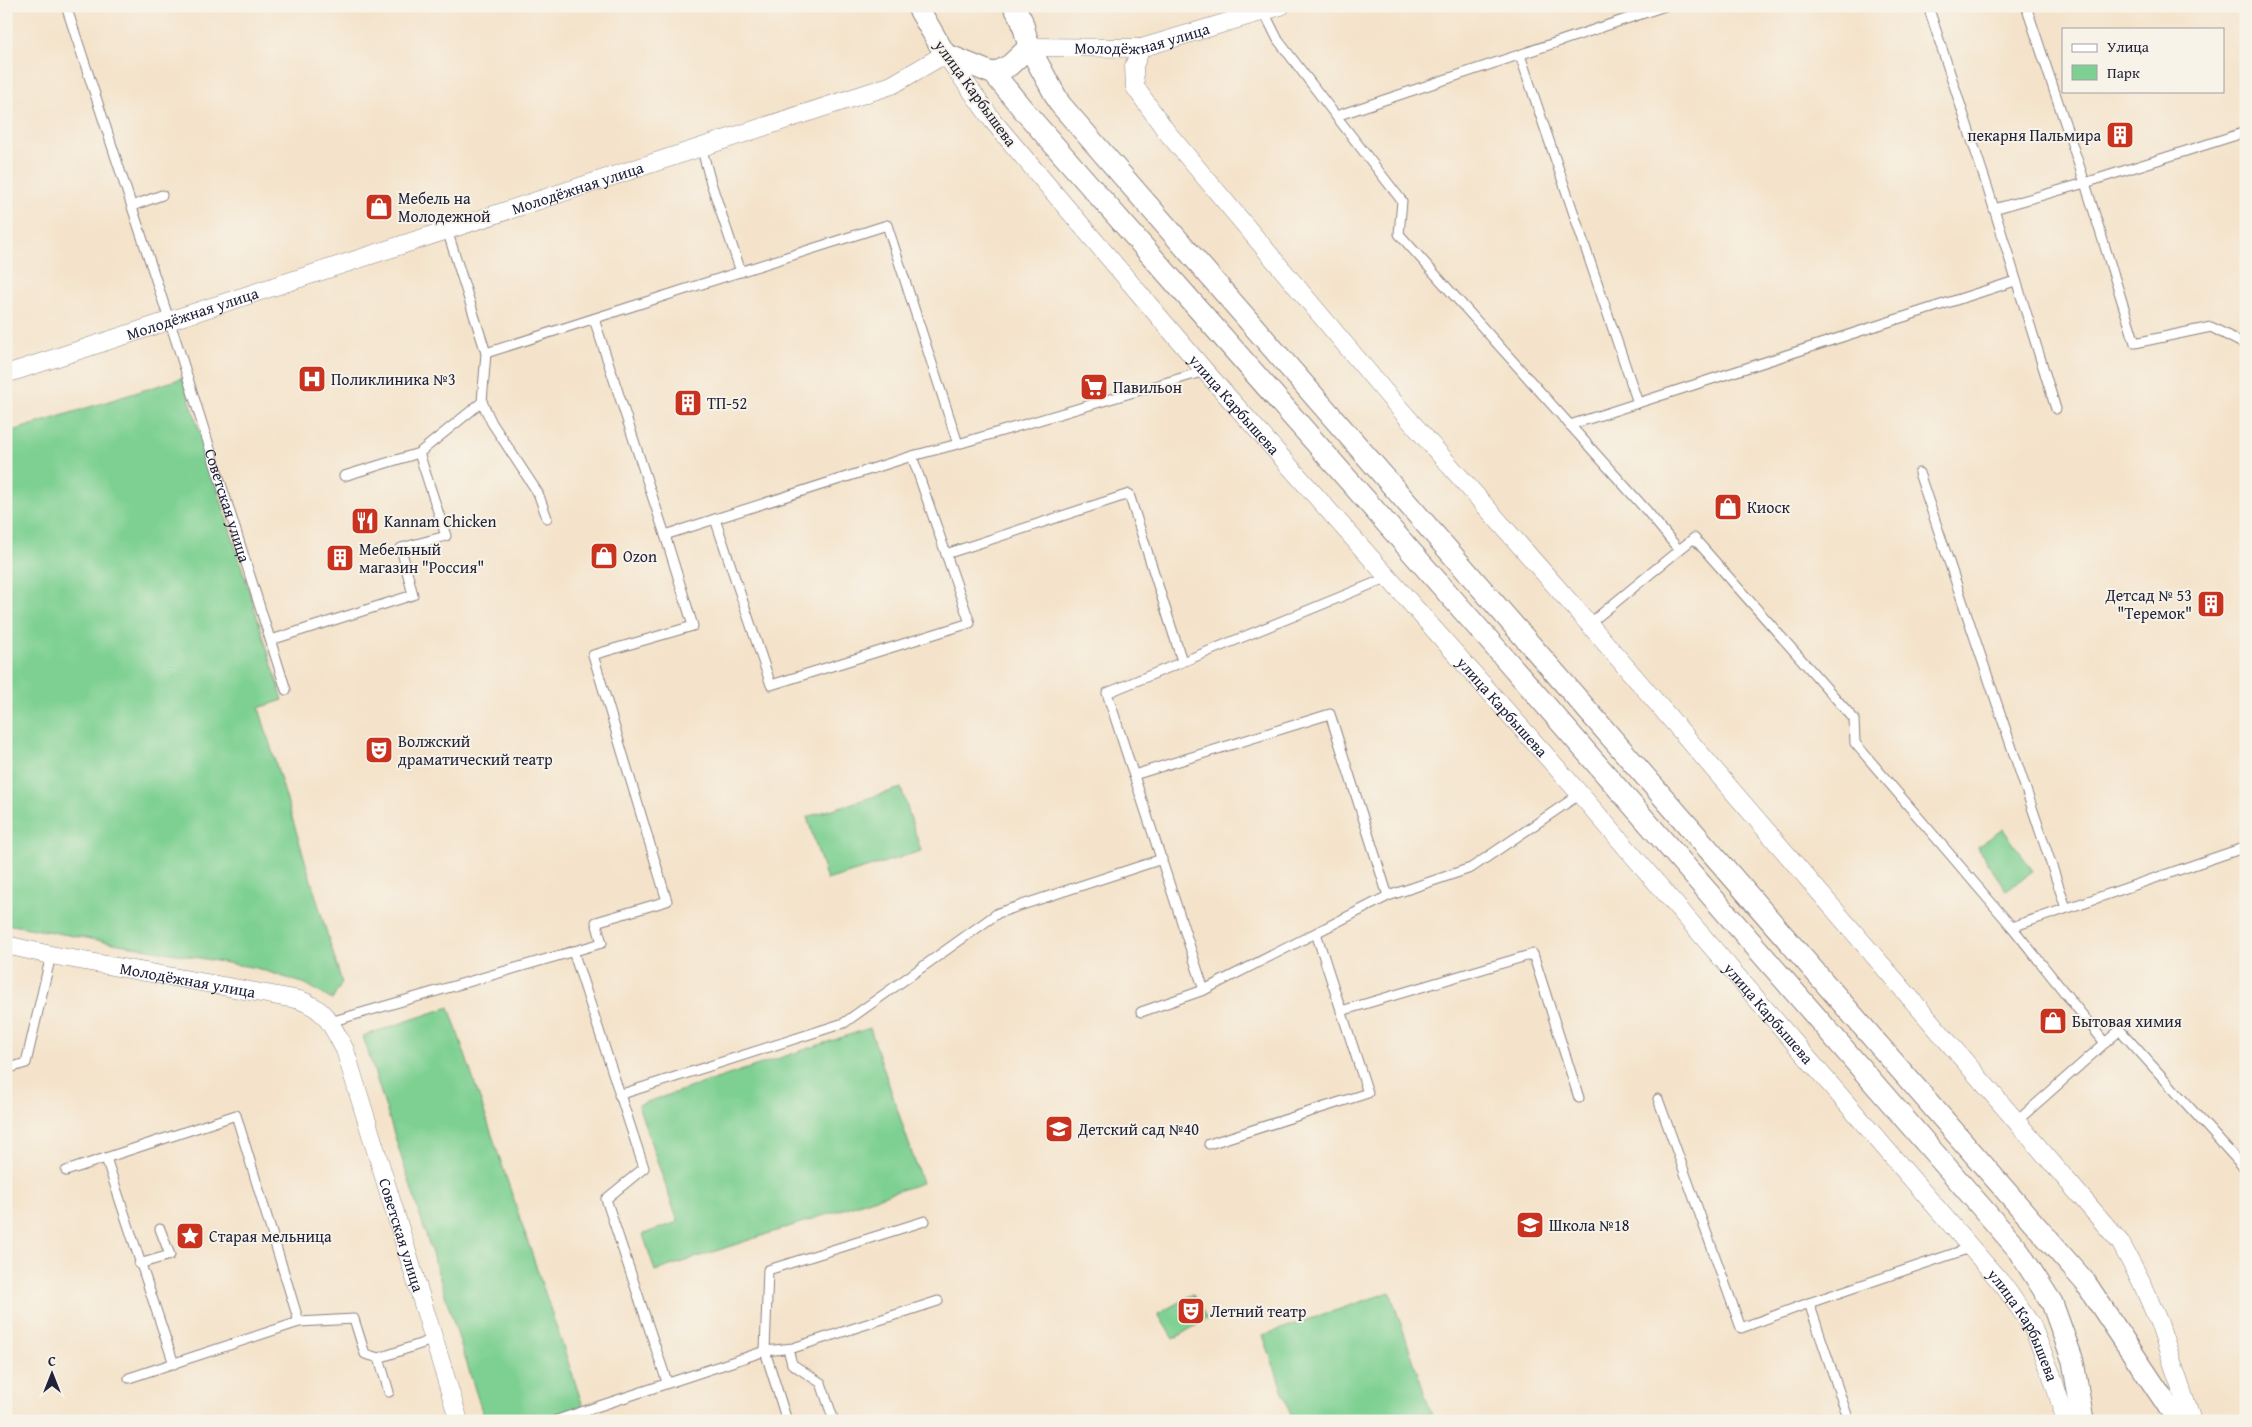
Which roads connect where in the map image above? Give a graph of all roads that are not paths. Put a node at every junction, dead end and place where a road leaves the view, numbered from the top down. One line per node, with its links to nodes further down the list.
1 (66, 6): 19 (lane, Советская улица)
2 (1014, 6): 9 (street)
3 (1281, 6): 8 (street, Молодёжная улица)
4 (1665, 6): 12 (lane)
5 (1928, 6): 20 (lane)
6 (2026, 6): 17 (lane)
7 (925, 12): 11 (street, улица Карбышева)
8 (1264, 12): 10 (street, Молодёжная улица); 14 (lane)
9 (1029, 47): 10 (street, Молодёжная улица); 13 (street); 97 (street)
10 (1141, 48): 45 (street)
11 (945, 54): 13 (street); 16 (street, Молодёжная улица); 28 (street, улица Карбышева)
12 (1520, 55): 14 (lane); 31 (lane)
13 (994, 74): 96 (street, улица Карбышева)
14 (1336, 116): 33 (lane)
15 (2246, 132): 17 (lane)
16 (701, 146): 21 (street, Молодёжная улица); 22 (lane)
17 (2085, 183): 20 (lane); 26 (lane)
18 (162, 195): 19 (lane)
19 (132, 206): 25 (lane, Советская улица)
20 (1994, 209): 23 (lane)
21 (447, 230): 25 (street, Молодёжная улица); 27 (lane)
22 (741, 272): 24 (lane); 34 (lane)
23 (2015, 281): 31 (lane); 32 (lane)
24 (594, 319): 27 (lane); 41 (lane)
25 (169, 320): 29 (street, Молодёжная улица); 46 (lane, Советская улица)
26 (2246, 344)
27 (486, 353): 30 (lane)
28 (1205, 371): 34 (lane); 44 (street, улица Карбышева)
29 (6, 374)
30 (482, 402): 35 (lane); 39 (lane)
31 (1638, 403): 33 (lane)
32 (2056, 409)
33 (1570, 425): 42 (lane)
34 (958, 444): 36 (lane)
35 (419, 453): 38 (lane); 46 (lane)
36 (912, 456): 40 (lane); 43 (lane)
37 (1919, 473): 54 (lane)
38 (344, 476)
39 (547, 518)
40 (715, 519): 41 (lane); 43 (lane)
41 (665, 535): 58 (lane)
42 (1679, 550): 45 (lane); 55 (lane)
43 (946, 554): 47 (lane)
44 (1389, 577): 47 (lane); 50 (street, улица Карбышева)
45 (1590, 624): 70 (street)
46 (271, 640): 48 (lane, Советская улица)
47 (1182, 661): 49 (lane)
48 (286, 690)
49 (1134, 775): 52 (lane); 53 (lane)
50 (1580, 794): 53 (lane); 77 (street, улица Карбышева)
51 (2246, 847): 54 (lane)
52 (1162, 859): 60 (lane); 67 (lane)
53 (1388, 896): 56 (lane)
54 (2066, 908): 55 (lane)
55 (2012, 927): 64 (lane)
56 (1316, 933): 60 (lane); 61 (lane)
57 (6, 945): 59 (street, Молодёжная улица)
58 (572, 951): 63 (lane); 67 (lane)
59 (50, 955): 63 (street, Молодёжная улица); 66 (lane)
60 (1204, 990): 62 (lane)
61 (1341, 1011): 68 (lane); 71 (lane)
62 (1141, 1012)
63 (330, 1022): 65 (street, Молодёжная улица)
64 (2105, 1043): 70 (lane); 73 (lane)
65 (345, 1050): 82 (street, Советская улица)
66 (6, 1069)
67 (619, 1095): 88 (lane)
68 (1579, 1098)
69 (1658, 1099): 80 (lane)
70 (2017, 1121): 98 (street)
71 (1209, 1144)
72 (106, 1158): 74 (lane); 78 (lane); 81 (lane)
73 (2246, 1170)
74 (66, 1171)
75 (925, 1221): 84 (lane)
76 (160, 1229): 78 (lane)
77 (1970, 1248): 80 (lane); 95 (street, улица Карбышева)
78 (140, 1264): 86 (lane)
79 (938, 1301): 83 (lane)
80 (1809, 1303): 94 (lane)
81 (299, 1322): 85 (lane); 86 (lane)
82 (432, 1340): 85 (lane); 90 (street, Советская улица)
83 (788, 1349): 84 (lane); 93 (lane)
84 (765, 1351): 88 (lane); 92 (lane)
85 (379, 1358): 89 (lane)
86 (174, 1364): 87 (lane)
87 (129, 1378)
88 (667, 1382): 91 (lane)
89 (389, 1392)
90 (459, 1421)
91 (554, 1421)
92 (787, 1421)
93 (834, 1421)
94 (1849, 1421)
95 (2066, 1421)
96 (2083, 1421)
97 (2178, 1421)
98 (2192, 1421)

